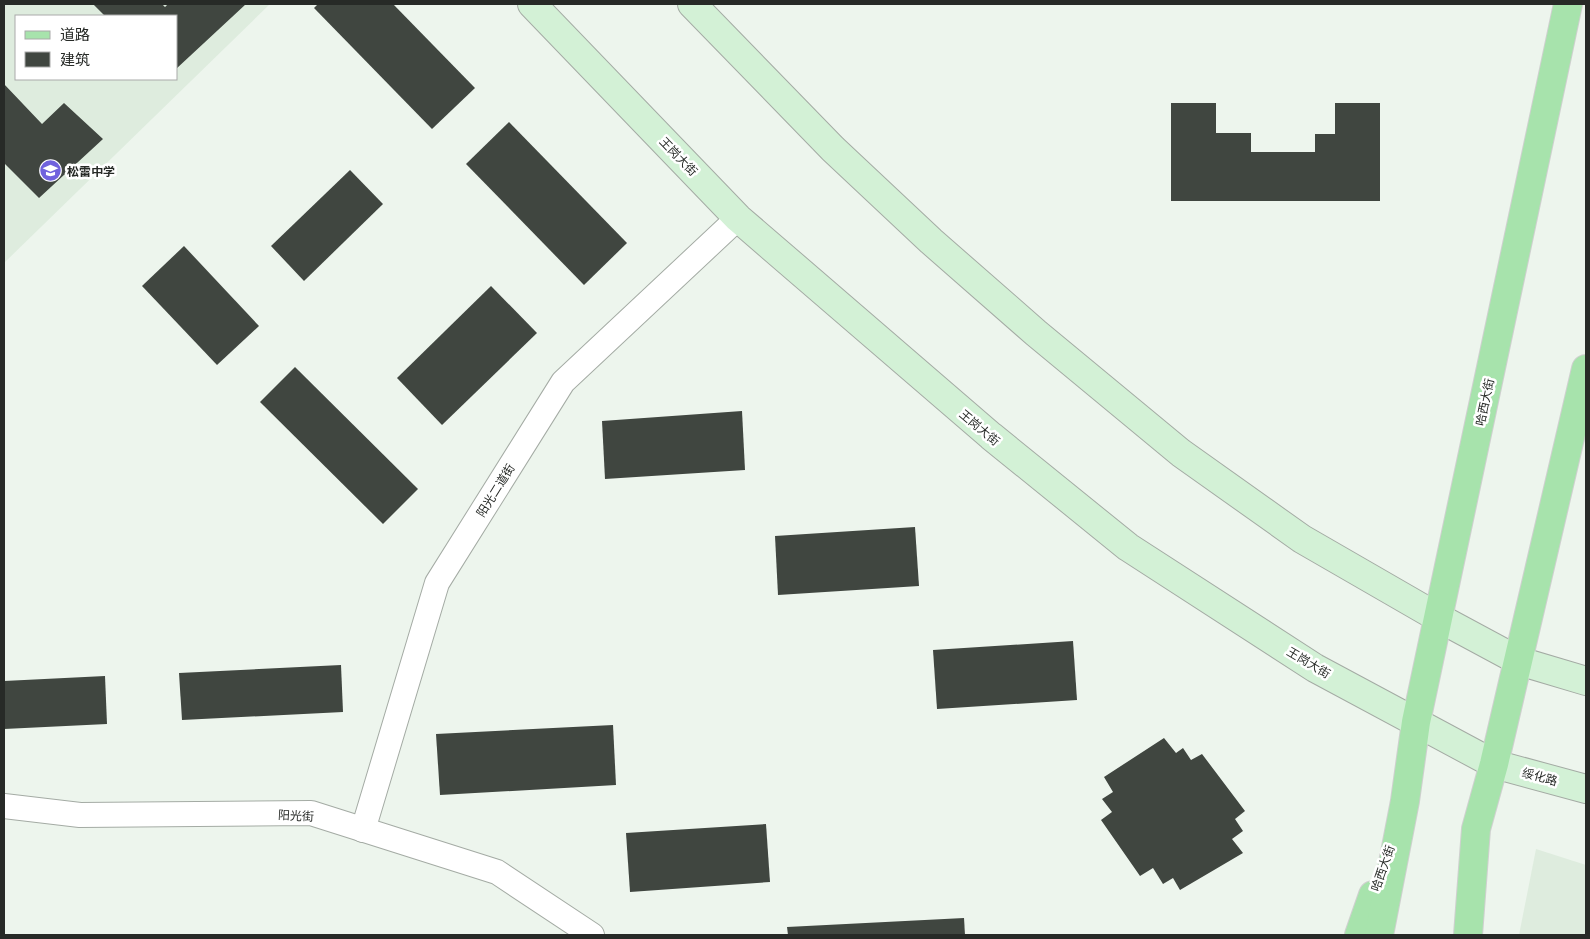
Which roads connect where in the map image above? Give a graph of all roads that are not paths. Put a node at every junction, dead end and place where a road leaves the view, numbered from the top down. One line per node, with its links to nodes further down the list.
1 (532, 4): 4 (main road, 王岗大街)
2 (692, 4): 6 (main road)
3 (1568, 4): 6 (main road, 哈西大街)
4 (738, 218): 9 (main road, 王岗大街); 15 (street, 阳光二道街)
5 (1586, 369): 7 (main road)
6 (1439, 618): 7 (main road); 9 (main road, 哈西大街)
7 (1518, 661): 8 (main road); 10 (main road)
8 (1586, 681)
9 (1416, 722): 10 (main road, 王岗大街); 12 (main road, 哈西大街)
10 (1494, 764): 11 (main road, 绥化路); 14 (main road)
11 (1586, 789)
12 (1405, 801): 17 (main road, 哈西大街); 18 (main road, 哈西大街)
13 (4, 806): 15 (street, 阳光街)
14 (1476, 829): 19 (main road); 20 (main road)
15 (363, 830): 16 (street, 阳光街)
16 (592, 935)
17 (1359, 935)
18 (1379, 935)
19 (1450, 935)
20 (1468, 935)

